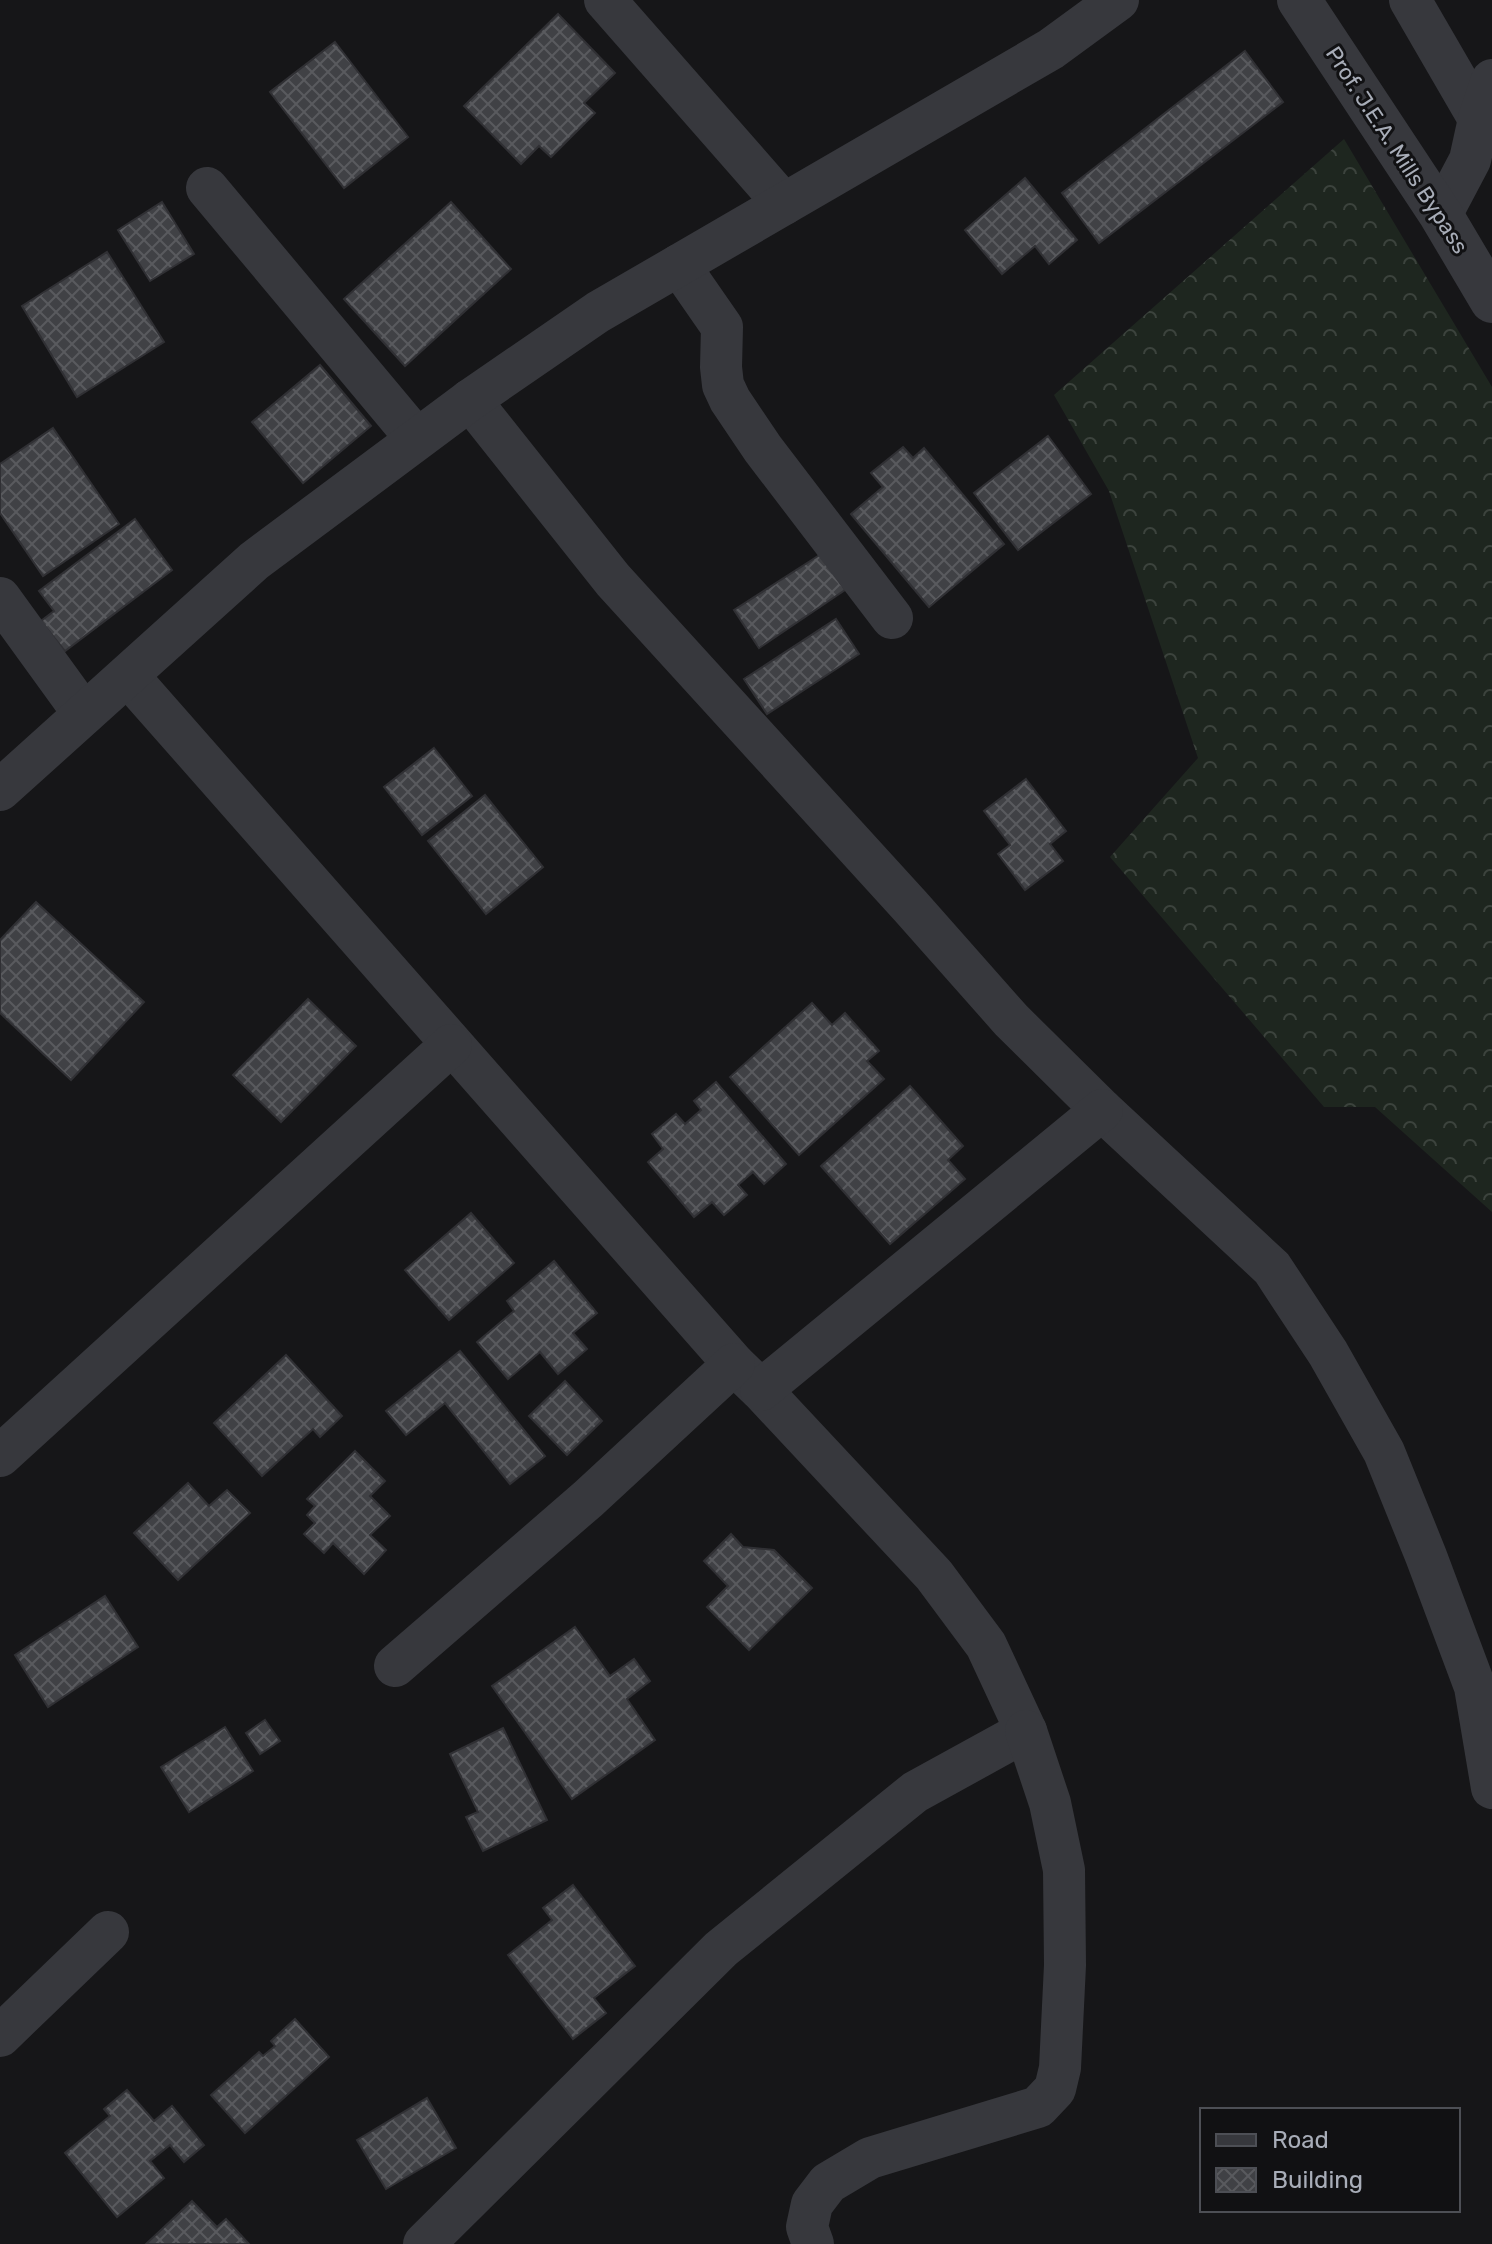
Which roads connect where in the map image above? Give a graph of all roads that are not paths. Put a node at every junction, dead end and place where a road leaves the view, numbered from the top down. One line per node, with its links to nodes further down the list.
1 (605, 0): 8 (street)
2 (1118, 0): 8 (street)
3 (1299, 0): 9 (street, Prof. J.E.A. Mills Bypass)
4 (1410, 0): 6 (street)
5 (1492, 80): 6 (street)
6 (1479, 119): 9 (street)
7 (207, 188): 13 (street)
8 (784, 204): 10 (street)
9 (1441, 215): 11 (street, Prof. J.E.A. Mills Bypass)
10 (679, 265): 12 (street); 15 (street)
11 (1492, 301)
12 (470, 400): 13 (street); 20 (street)
13 (416, 438): 16 (street)
14 (0, 598): 17 (street)
15 (892, 618)
16 (128, 676): 17 (street); 19 (street)
17 (84, 714): 18 (street)
18 (0, 790)
19 (451, 1045): 21 (street); 22 (street)
20 (1102, 1110): 21 (street); 25 (street)
21 (747, 1377): 23 (street); 24 (street)
22 (0, 1456)
23 (395, 1666)
24 (1026, 1731): 28 (street); 29 (street)
25 (1492, 1788)
26 (108, 1932): 27 (street)
27 (0, 2036)
28 (424, 2244)
29 (813, 2244)

